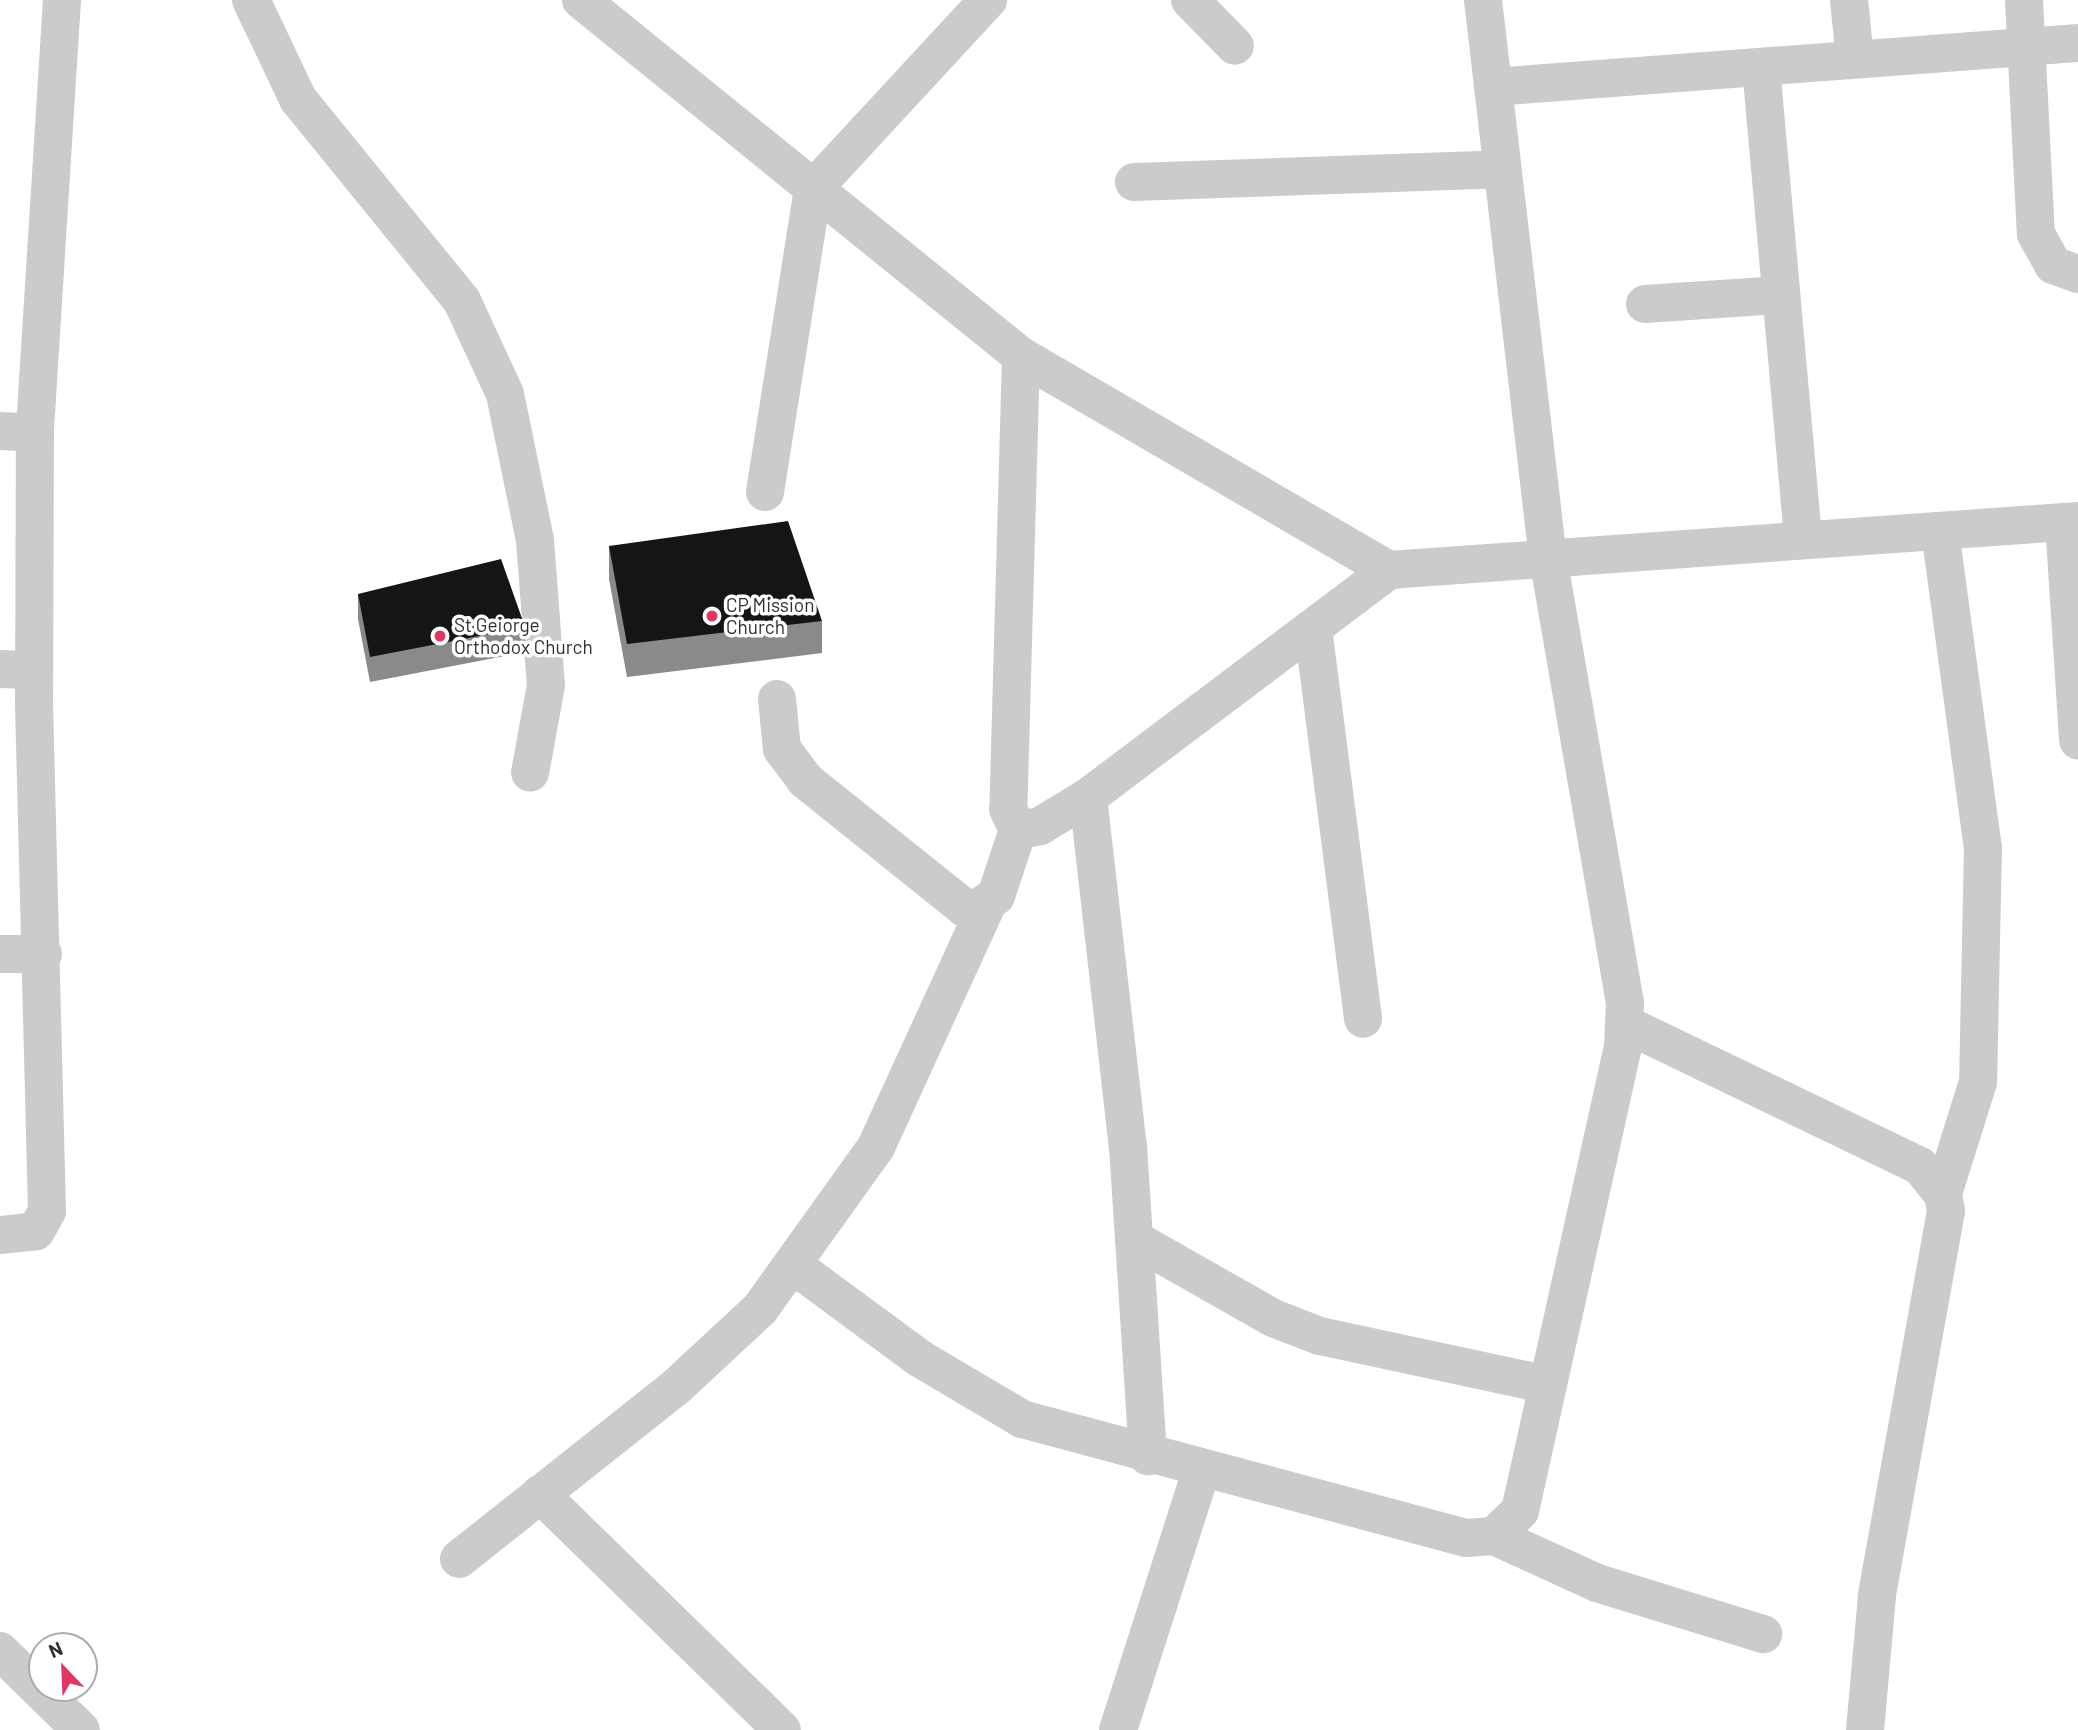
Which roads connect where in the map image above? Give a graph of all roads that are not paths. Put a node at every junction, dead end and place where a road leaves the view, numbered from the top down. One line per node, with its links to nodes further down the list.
1 (62, 0): 22 (street)
2 (251, 0): 33 (street)
3 (988, 0): 17 (street)
4 (1190, 0): 10 (street)
5 (1483, 0): 14 (street)
6 (1849, 0): 12 (street)
7 (2024, 0): 11 (street)
8 (592, 3): 17 (street)
9 (2078, 43): 11 (street)
10 (1235, 46)
11 (2026, 47): 12 (street); 18 (street)
12 (1855, 59): 13 (street)
13 (1761, 67): 14 (street); 19 (street)
14 (1493, 87): 15 (street)
15 (1503, 169): 16 (street); 27 (street)
16 (1134, 182)
17 (813, 189): 21 (street); 23 (street)
18 (2078, 274)
19 (1781, 295): 20 (street); 26 (street)
20 (1645, 304)
21 (1021, 356): 28 (street); 35 (street)
22 (18, 432): 30 (street)
23 (765, 492)
24 (2071, 521): 25 (street); 32 (street)
25 (1940, 530): 26 (street); 41 (street)
26 (1803, 540): 27 (street)
27 (1548, 559): 28 (street); 40 (street)
28 (1390, 570): 29 (street)
29 (1313, 628): 34 (street); 39 (street)
30 (17, 669): 38 (street)
31 (777, 699): 36 (street)
32 (2078, 741)
33 (530, 773)
34 (1088, 797): 35 (street); 43 (street)
35 (1018, 830): 36 (street)
36 (987, 904): 44 (street)
37 (0, 954): 38 (street)
38 (43, 954): 42 (street)
39 (1363, 1019)
40 (1625, 1024): 41 (street); 45 (street)
41 (1944, 1194): 56 (street)
42 (0, 1235)
43 (1134, 1239): 45 (street); 46 (street)
44 (793, 1265): 46 (street); 48 (street)
45 (1548, 1385): 49 (street)
46 (1148, 1457): 47 (street)
47 (1201, 1471): 49 (street); 55 (street)
48 (540, 1494): 50 (street); 54 (street)
49 (1494, 1536): 51 (street)
50 (459, 1559)
51 (1763, 1634)
52 (0, 1651): 53 (street)
53 (81, 1730)
54 (782, 1730)
55 (1118, 1730)
56 (1865, 1730)

